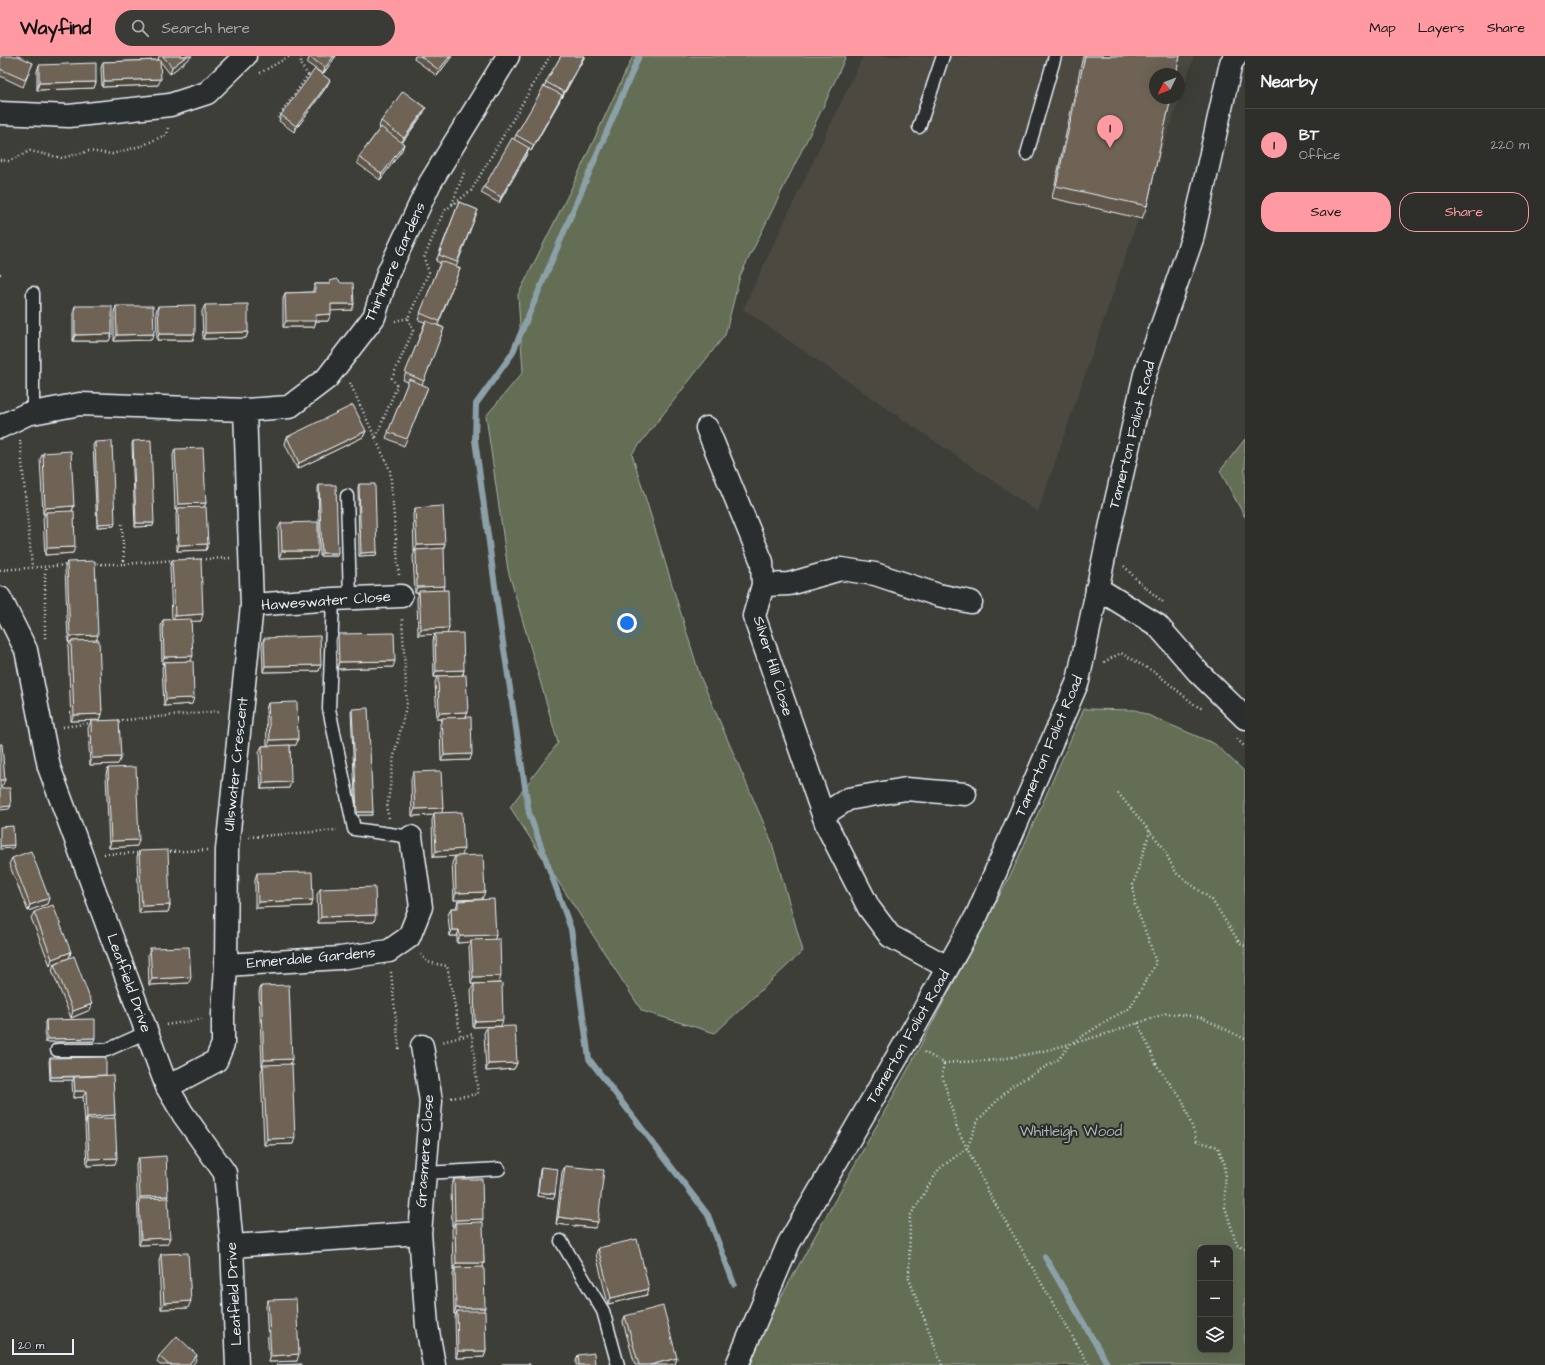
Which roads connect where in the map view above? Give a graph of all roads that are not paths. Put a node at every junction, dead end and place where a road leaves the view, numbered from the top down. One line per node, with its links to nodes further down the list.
1 (245, 56): 6 (street)
2 (508, 56): 10 (street, Thirlmere Gardens)
3 (943, 56): 7 (lane)
4 (1055, 56): 8 (lane)
5 (1236, 56): 15 (street, Tamerton Foliot Road)
6 (0, 113)
7 (919, 127)
8 (1027, 154)
9 (33, 293): 11 (lane)
10 (245, 410): 11 (street, Thirlmere Gardens); 20 (street, Ullswater Crescent)
11 (17, 420)
12 (707, 428): 14 (street, Silver Hill Close)
13 (347, 496): 18 (lane)
14 (763, 585): 19 (street); 23 (street, Silver Hill Close)
15 (1098, 588): 21 (street); 26 (street, Tamerton Foliot Road)
16 (401, 596): 18 (street, Haweswater Close)
17 (0, 598): 27 (street, Leatfield Drive)
18 (342, 599): 20 (street, Haweswater Close); 24 (lane)
19 (971, 602)
20 (252, 605): 25 (street, Ullswater Crescent)
21 (1245, 718)
22 (965, 794): 23 (street)
23 (823, 815): 26 (street, Silver Hill Close)
24 (402, 836): 25 (street, Ennerdale Gardens)
25 (226, 965): 30 (street, Ullswater Crescent)
26 (948, 967): 39 (street, Tamerton Foliot Road)
27 (146, 1030): 29 (lane); 30 (street, Leatfield Drive)
28 (422, 1046): 32 (street, Grasmere Close)
29 (57, 1050)
30 (167, 1087): 35 (street, Leatfield Drive)
31 (498, 1169): 32 (lane)
32 (425, 1173): 33 (street, Grasmere Close)
33 (420, 1233): 35 (street); 37 (street, Grasmere Close)
34 (561, 1241): 38 (lane)
35 (232, 1246): 36 (street, Leatfield Drive)
36 (238, 1365)
37 (434, 1365)
38 (618, 1365)
39 (737, 1365)

